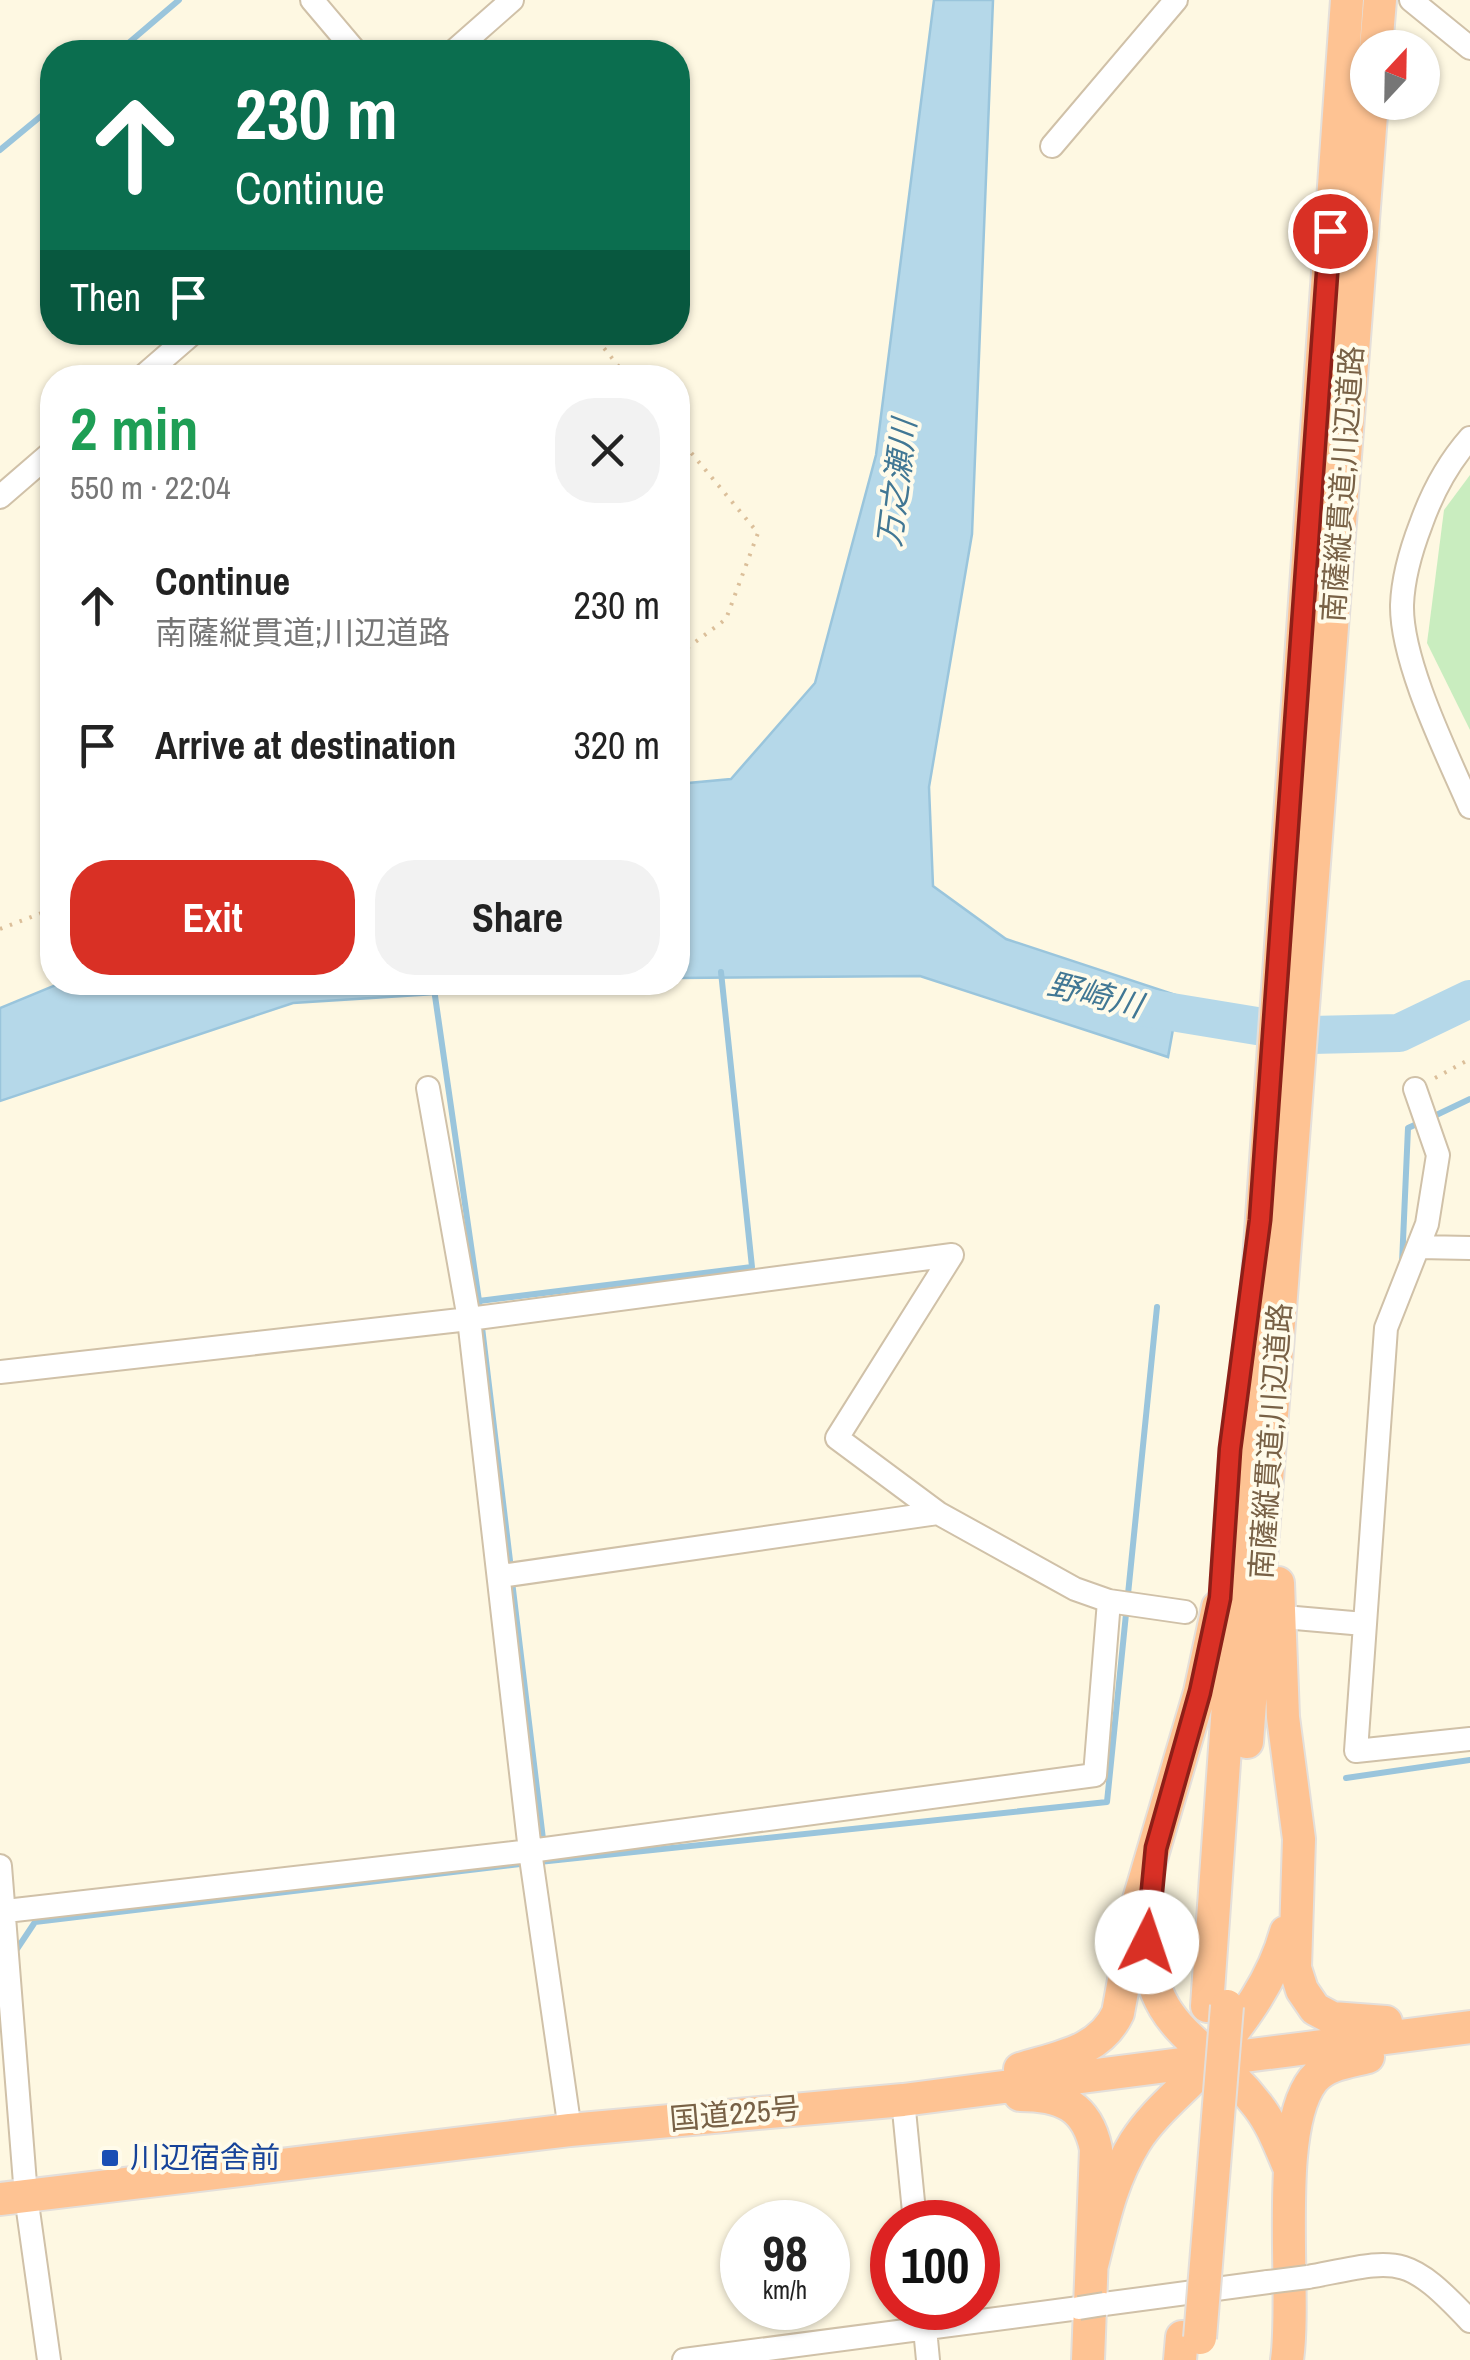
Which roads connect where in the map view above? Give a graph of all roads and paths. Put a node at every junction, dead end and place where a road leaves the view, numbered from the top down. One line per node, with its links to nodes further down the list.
1 (312, 0): 8 (street)
2 (512, 0): 9 (street)
3 (1176, 0): 12 (street)
4 (1347, 0): 25 (highway, 南薩縦貫道;川辺道路)
5 (1380, 0): 7 (highway)
6 (1411, 0): 10 (street)
7 (1378, 30)
8 (346, 40)
9 (466, 40)
10 (1470, 46)
11 (1370, 120): 25 (highway, 南薩縦貫道;川辺道路)
12 (1052, 146)
13 (179, 345): 15 (street)
14 (601, 345): 16 (path)
15 (156, 365)
16 (617, 365)
17 (1470, 438): 22 (street)
18 (690, 450): 21 (path)
19 (40, 462): 20 (street)
20 (0, 497)
21 (690, 646)
22 (1470, 807)
23 (40, 914): 24 (path)
24 (0, 929)
25 (1292, 965): 29 (highway, 南薩縦貫道;川辺道路)
26 (1470, 1058): 28 (path)
27 (428, 1088): 32 (street)
28 (1415, 1089): 30 (street)
29 (1273, 1228): 41 (highway); 44 (highway); 48 (highway, 南薩縦貫道;川辺道路, bridge)
30 (1419, 1246): 31 (street); 39 (street)
31 (1470, 1248)
32 (469, 1318): 33 (street); 34 (street); 35 (street)
33 (0, 1372)
34 (938, 1513): 35 (street); 36 (street)
35 (508, 1575): 42 (street)
36 (1110, 1601): 37 (street); 42 (street)
37 (1184, 1612)
38 (1284, 1618): 39 (street)
39 (1364, 1624): 40 (street)
40 (1470, 1739)
41 (1156, 1848): 48 (highway); 49 (highway)
42 (530, 1851): 45 (street); 51 (street)
43 (0, 1866): 45 (street)
44 (1294, 1904): 47 (highway); 48 (highway)
45 (6, 1911): 46 (street)
46 (5, 1962): 53 (street)
47 (1470, 2027): 48 (highway, 国道225号); 52 (highway)
48 (1212, 2061): 49 (highway, 国道225号); 52 (highway); 55 (highway); 60 (highway, 南薩縦貫道;川辺道路, bridge)
49 (940, 2095): 50 (highway, 国道225号); 55 (highway)
50 (904, 2100): 51 (highway, 国道225号); 54 (street)
51 (570, 2130): 53 (highway, 国道225号)
52 (1291, 2172): 65 (highway)
53 (13, 2197): 61 (street)
54 (913, 2200)
55 (1092, 2266): 64 (highway)
56 (1000, 2313): 57 (street, bridge)
57 (1470, 2321)
58 (870, 2327): 62 (street)
59 (925, 2330): 63 (street)
60 (1190, 2349)
61 (49, 2360)
62 (684, 2360)
63 (928, 2360)
64 (1088, 2360)
65 (1288, 2360)

